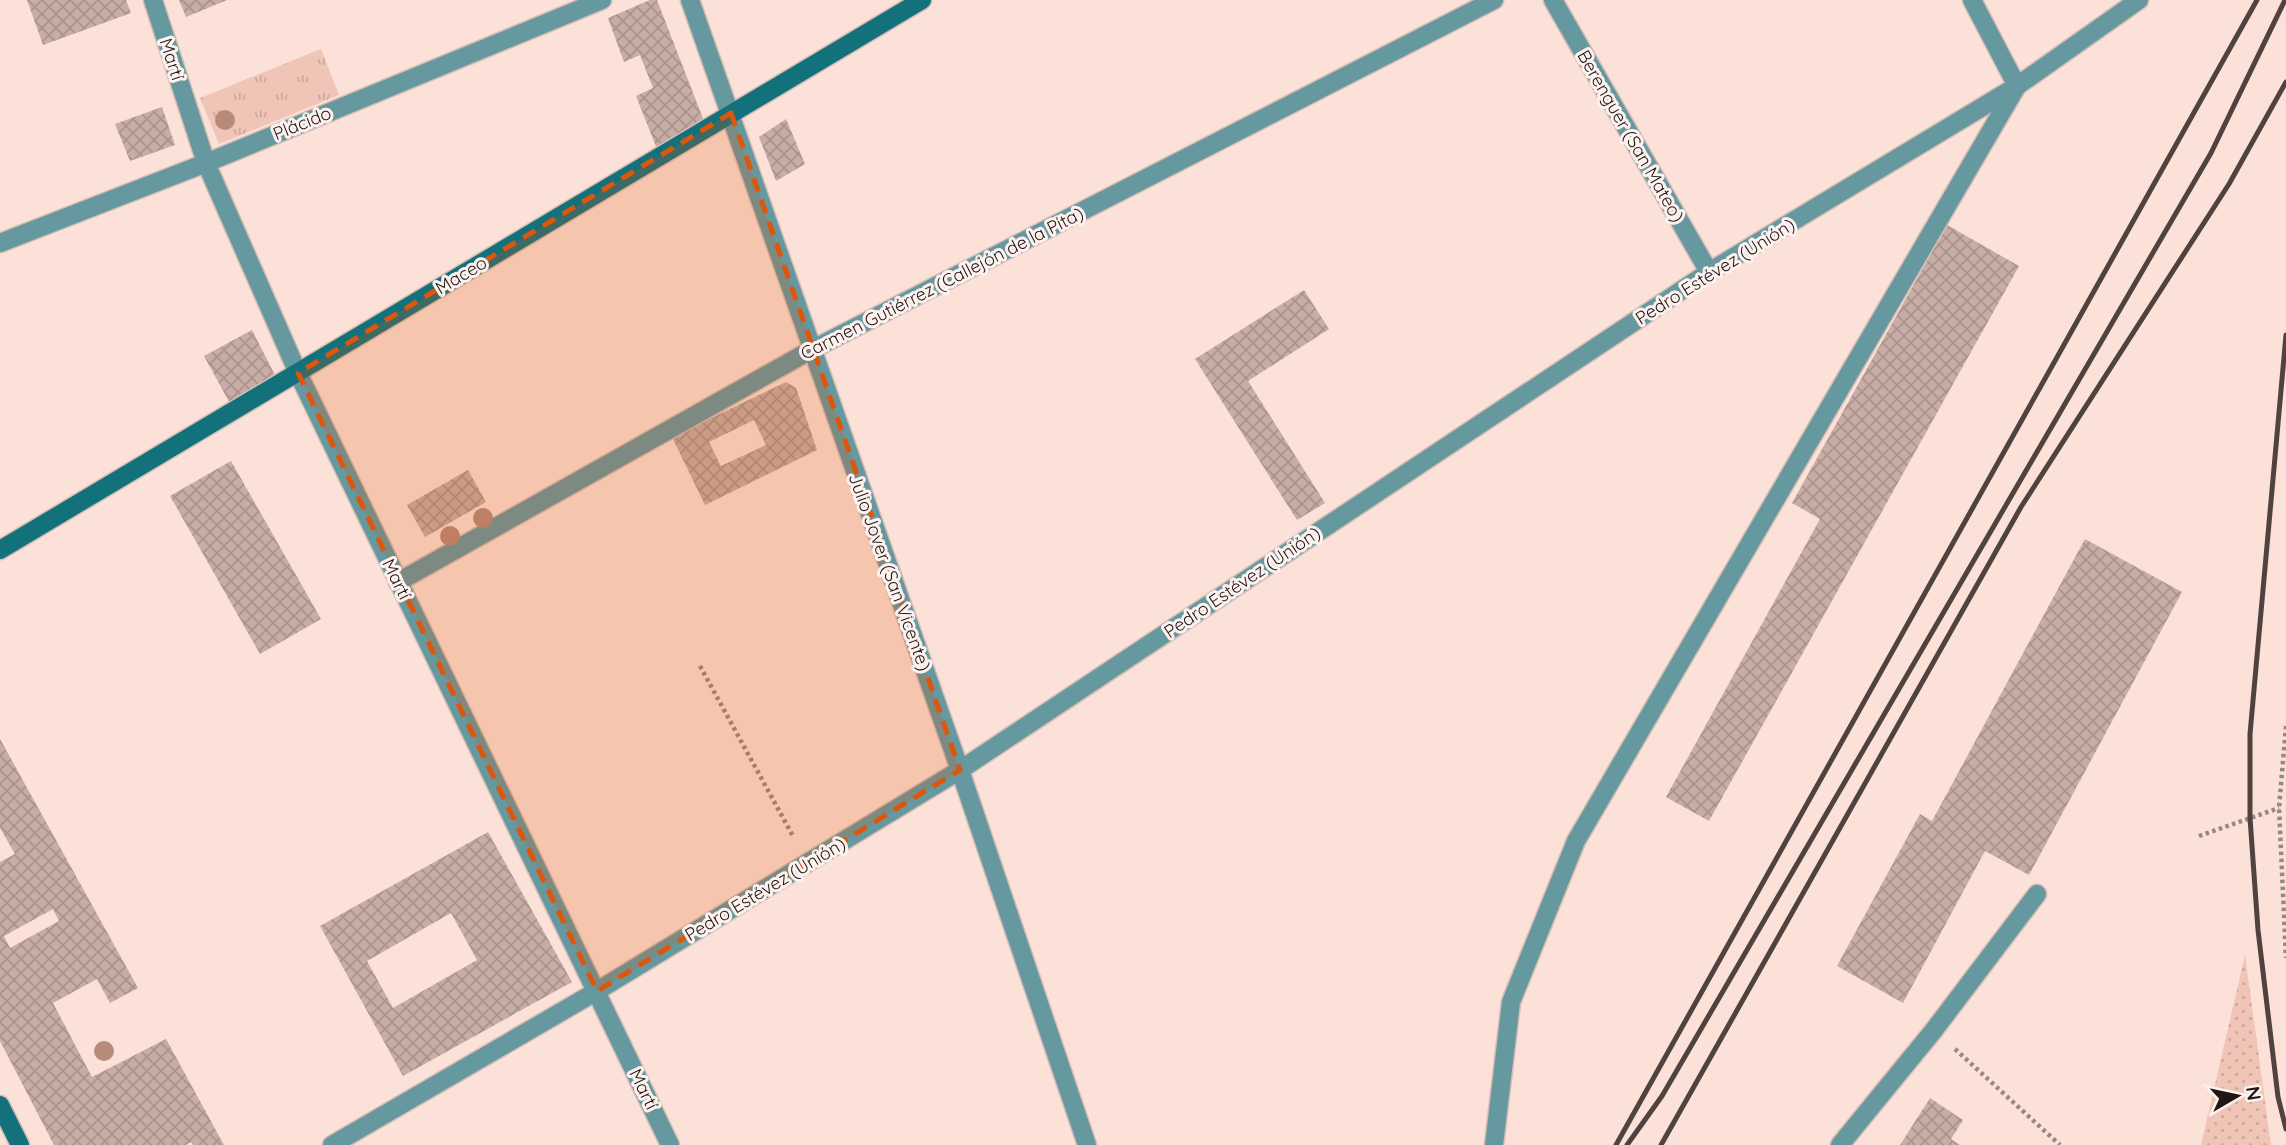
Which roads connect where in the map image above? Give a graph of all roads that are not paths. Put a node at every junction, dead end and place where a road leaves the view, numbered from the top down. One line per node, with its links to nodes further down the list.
1 (153, 0): 11 (street, Martí)
2 (602, 0): 11 (street, Plácido)
3 (690, 0): 10 (street, Julio Jover (San Vicente))
4 (922, 0): 10 (main road, Maceo)
5 (1494, 0): 14 (street, Carmen Gutiérrez (Callejón de la Pita))
6 (1553, 0): 13 (street, Berenguer (San Mateo))
7 (1972, 0): 9 (street)
8 (2139, 0): 9 (street, Pedro Estévez (Unión))
9 (2017, 86): 13 (street, Pedro Estévez (Unión)); 26 (street)
10 (731, 113): 14 (street, Julio Jover (San Vicente)); 15 (main road, Maceo)
11 (206, 163): 12 (street, Plácido); 15 (street, Martí)
12 (0, 243)
13 (1709, 272): 18 (street, Pedro Estévez (Unión))
14 (811, 350): 17 (street, Carmen Gutiérrez (Callejón de la Pita)); 18 (street, Julio Jover (San Vicente))
15 (298, 373): 16 (main road, Maceo); 17 (street, Martí)
16 (0, 550)
17 (398, 582): 20 (street, Martí)
18 (960, 770): 20 (street, Pedro Estévez (Unión)); 25 (street, Julio Jover (San Vicente))
19 (2038, 894): 27 (street)
20 (597, 991): 23 (street, Pedro Estévez (Unión)); 24 (street, Martí)
21 (0, 1105): 22 (main road)
22 (20, 1145)
23 (332, 1145)
24 (670, 1145)
25 (1087, 1145)
26 (1494, 1145)
27 (1840, 1145)

